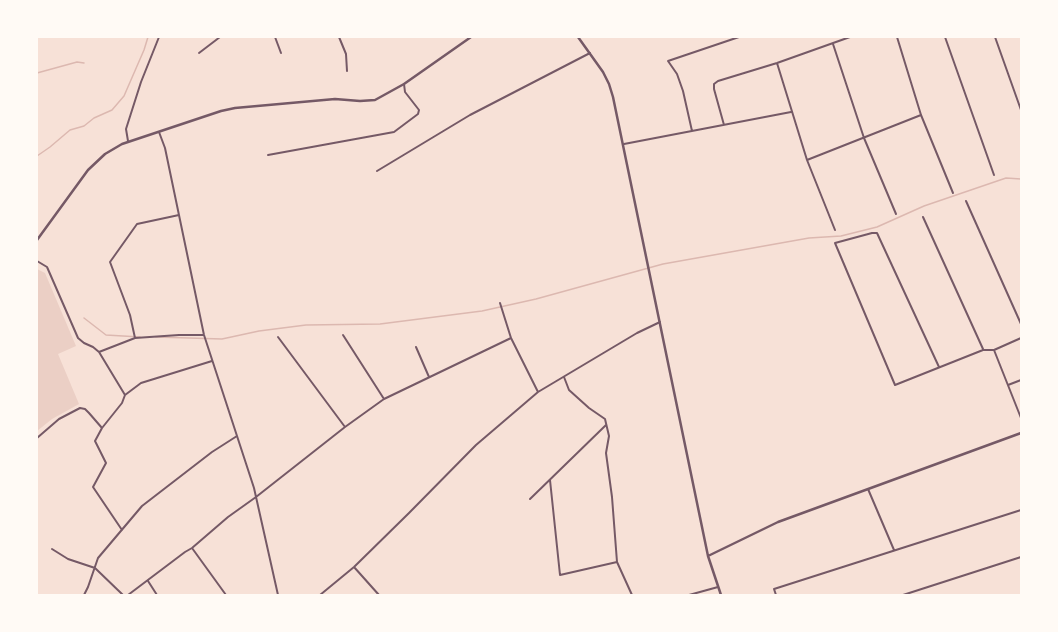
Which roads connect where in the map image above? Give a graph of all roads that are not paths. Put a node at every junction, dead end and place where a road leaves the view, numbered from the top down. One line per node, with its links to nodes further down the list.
1 (159, 37): 26 (street)
2 (220, 37): 13 (street)
3 (275, 37): 14 (street)
4 (339, 37): 17 (street)
5 (471, 37): 18 (street)
6 (578, 37): 15 (street)
7 (739, 37): 24 (street)
8 (850, 37): 12 (street)
9 (897, 37): 21 (street)
10 (945, 37): 31 (street)
11 (995, 37): 19 (street)
12 (833, 44): 16 (street); 25 (street)
13 (199, 53)
14 (281, 53)
15 (590, 53): 27 (street); 30 (street)
16 (776, 63): 20 (street); 22 (street)
17 (347, 71)
18 (404, 84): 23 (street); 28 (street)
19 (1021, 110)
20 (791, 112): 22 (street); 29 (street)
21 (922, 115): 25 (street); 32 (street)
22 (724, 125): 24 (street)
23 (158, 131): 26 (street); 35 (street)
24 (692, 131): 27 (street)
25 (864, 138): 29 (street); 34 (street)
26 (128, 141): 38 (street)
27 (624, 144): 41 (street)
28 (268, 155)
29 (808, 160): 37 (street)
30 (377, 171)
31 (994, 176)
32 (952, 193)
33 (966, 201): 42 (street)
34 (896, 214)
35 (179, 215): 43 (street); 46 (street)
36 (923, 217): 50 (street)
37 (835, 230)
38 (37, 240)
39 (37, 261): 52 (street)
40 (500, 303): 47 (street)
41 (660, 322): 55 (street); 78 (street)
42 (1021, 324)
43 (204, 335): 46 (street); 53 (street)
44 (344, 335): 61 (street)
45 (278, 337): 64 (street)
46 (135, 338): 52 (street)
47 (511, 338): 56 (street); 59 (street)
48 (1021, 338): 51 (street)
49 (416, 347): 56 (street)
50 (983, 350): 51 (street); 54 (street)
51 (994, 350): 58 (street)
52 (98, 352): 60 (street)
53 (212, 361): 60 (street); 67 (street)
54 (939, 367): 54 (street)
55 (564, 376): 59 (street); 63 (street)
56 (428, 377): 61 (street)
57 (1021, 380): 58 (street)
58 (1008, 385): 62 (street)
59 (538, 392): 81 (street)
60 (125, 395): 65 (street)
61 (384, 399): 64 (street)
62 (1021, 418)
63 (606, 425): 69 (street); 80 (street)
64 (345, 427): 71 (street)
65 (102, 428): 68 (street); 74 (street)
66 (1021, 433): 70 (street)
67 (237, 436): 71 (street); 74 (street)
68 (37, 438)
69 (550, 480): 72 (street); 80 (street)
70 (868, 489): 77 (street); 78 (street)
71 (256, 497): 75 (street); 90 (street)
72 (530, 500)
73 (1021, 510): 77 (street)
74 (122, 530): 82 (street)
75 (192, 548): 83 (street); 89 (street)
76 (52, 549): 82 (street)
77 (894, 550): 96 (street)
78 (708, 556): 84 (street)
79 (1021, 557): 97 (street)
80 (617, 562): 93 (street)
81 (354, 567): 91 (street); 92 (street)
82 (95, 568): 85 (street); 86 (street)
83 (148, 581): 87 (street); 88 (street)
84 (718, 586): 94 (street); 95 (street)
85 (84, 595)
86 (123, 595)
87 (128, 595)
88 (157, 595)
89 (226, 595)
90 (278, 595)
91 (320, 595)
92 (379, 595)
93 (632, 595)
94 (689, 595)
95 (720, 595)
96 (776, 595)
97 (903, 595)

